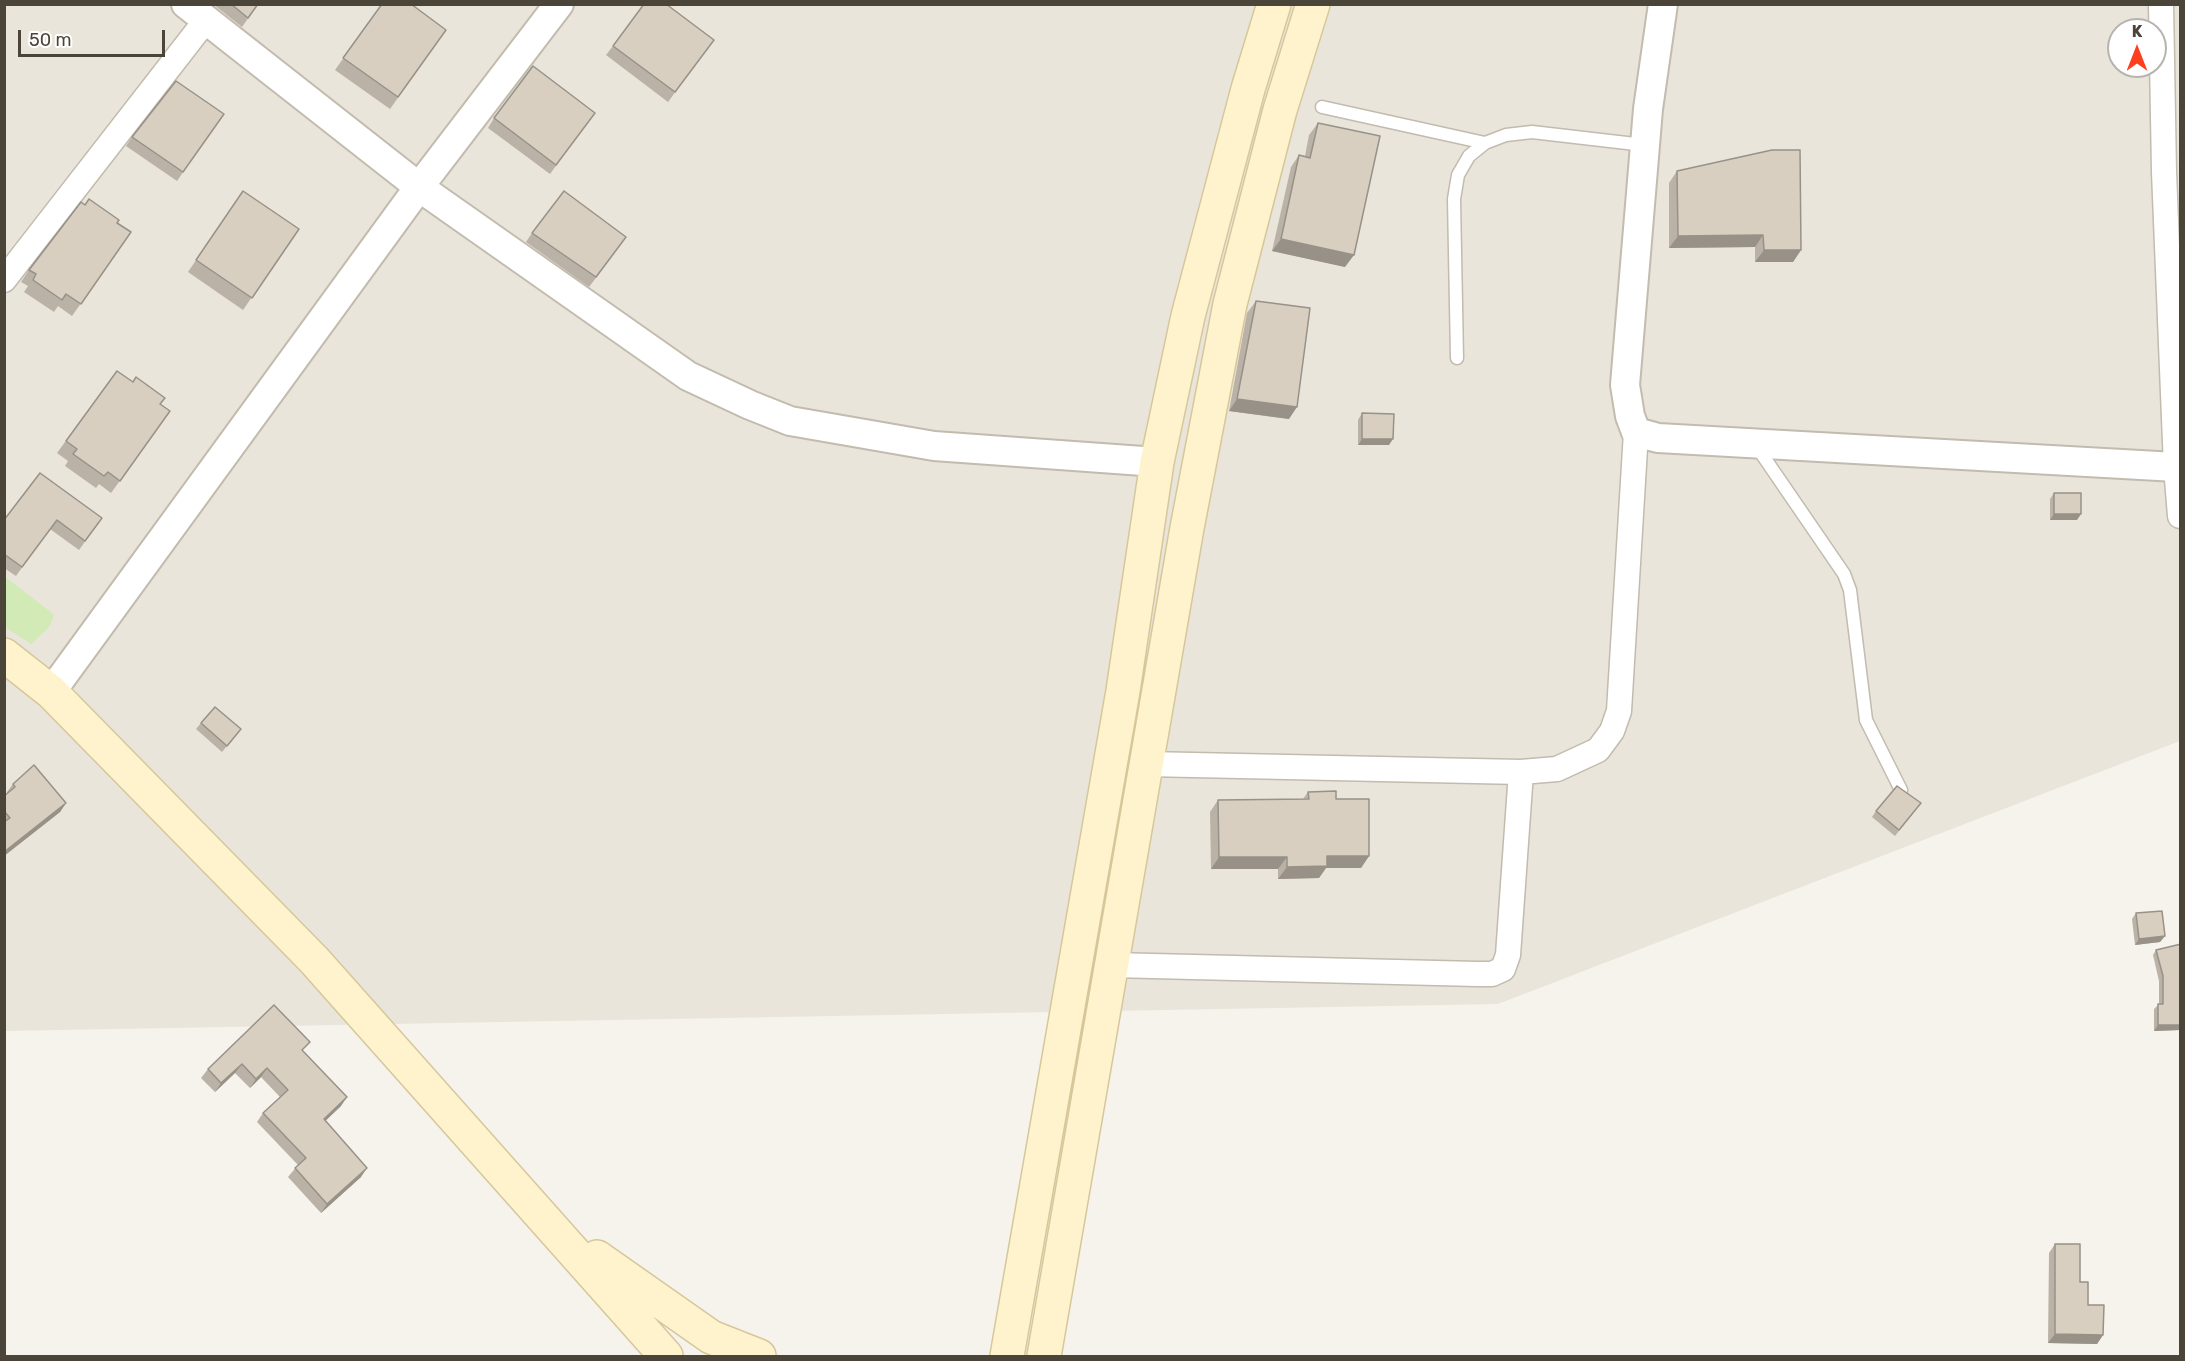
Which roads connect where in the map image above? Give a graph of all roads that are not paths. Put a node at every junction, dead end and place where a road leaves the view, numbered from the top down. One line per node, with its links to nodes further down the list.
1 (559, 4): 10 (street)
2 (1274, 4): 15 (main road)
3 (1313, 4): 20 (main road)
4 (1664, 4): 9 (street)
5 (2161, 4): 16 (street)
6 (196, 12): 10 (street); 11 (street)
7 (1322, 107): 8 (lane)
8 (1485, 142): 9 (lane); 12 (lane)
9 (1644, 145): 13 (street)
10 (418, 188): 15 (street); 19 (street)
11 (4, 280)
12 (1457, 358)
13 (1636, 432): 14 (street); 21 (street)
14 (1755, 443): 16 (street); 22 (lane)
15 (1157, 462): 27 (main road)
16 (2176, 467): 17 (street)
17 (2181, 516)
18 (4, 655): 19 (main road)
19 (51, 692): 24 (main road)
20 (1146, 764): 21 (street); 23 (main road)
21 (1521, 772): 23 (street)
22 (1901, 790)
23 (1112, 965): 28 (main road)
24 (550, 1222): 25 (main road); 26 (main road)
25 (666, 1356)
26 (759, 1356)
27 (1007, 1356)
28 (1044, 1356)

